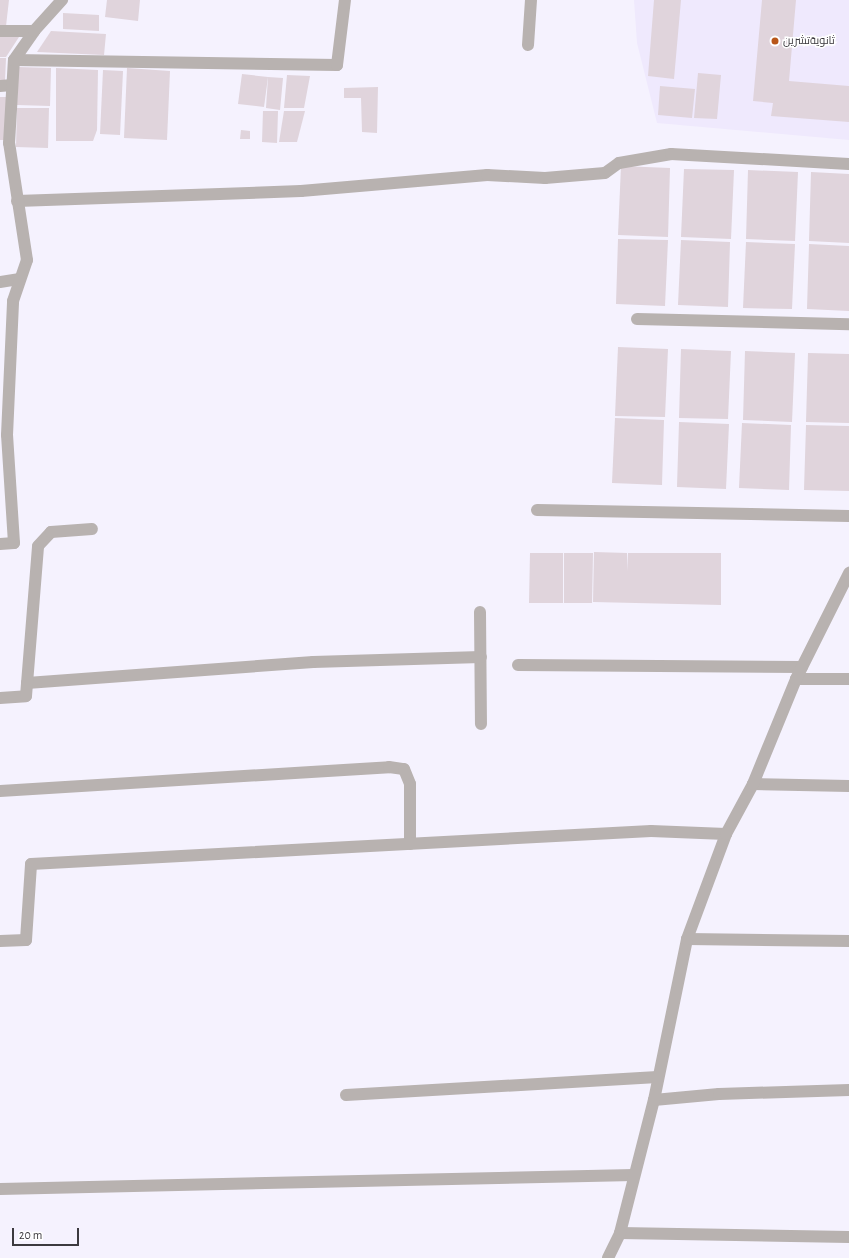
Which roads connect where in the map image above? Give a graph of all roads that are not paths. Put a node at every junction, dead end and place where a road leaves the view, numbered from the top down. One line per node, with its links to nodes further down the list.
1 (62, 0): 5 (street)
2 (345, 0): 7 (street)
3 (531, 0): 6 (street)
4 (0, 31): 5 (street)
5 (34, 31): 7 (street)
6 (528, 45)
7 (14, 60): 8 (street)
8 (6, 86): 10 (street)
9 (849, 164): 10 (street)
10 (17, 202): 11 (street)
11 (20, 279): 12 (street); 15 (street)
12 (0, 282)
13 (637, 319): 14 (street)
14 (849, 324)
15 (4, 436): 19 (street)
16 (537, 510): 17 (street)
17 (849, 516)
18 (92, 529): 27 (street)
19 (0, 544)
20 (848, 578): 24 (street)
21 (480, 612): 22 (street)
22 (481, 657): 27 (street); 29 (street)
23 (518, 665): 24 (street)
24 (802, 667): 25 (street)
25 (796, 678): 26 (street); 30 (street)
26 (849, 679)
27 (27, 683): 28 (street)
28 (0, 698)
29 (481, 724)
30 (753, 784): 31 (street); 33 (street)
31 (849, 786)
32 (0, 791): 34 (street)
33 (726, 834): 34 (street); 35 (street)
34 (410, 844): 36 (street)
35 (687, 939): 37 (street); 38 (street)
36 (0, 941)
37 (849, 941)
38 (657, 1077): 40 (street); 41 (street)
39 (849, 1090): 41 (street)
40 (346, 1095)
41 (654, 1100): 42 (street)
42 (634, 1175): 43 (street); 44 (street)
43 (0, 1189)
44 (620, 1233): 45 (street); 46 (street)
45 (849, 1237)
46 (608, 1258)

